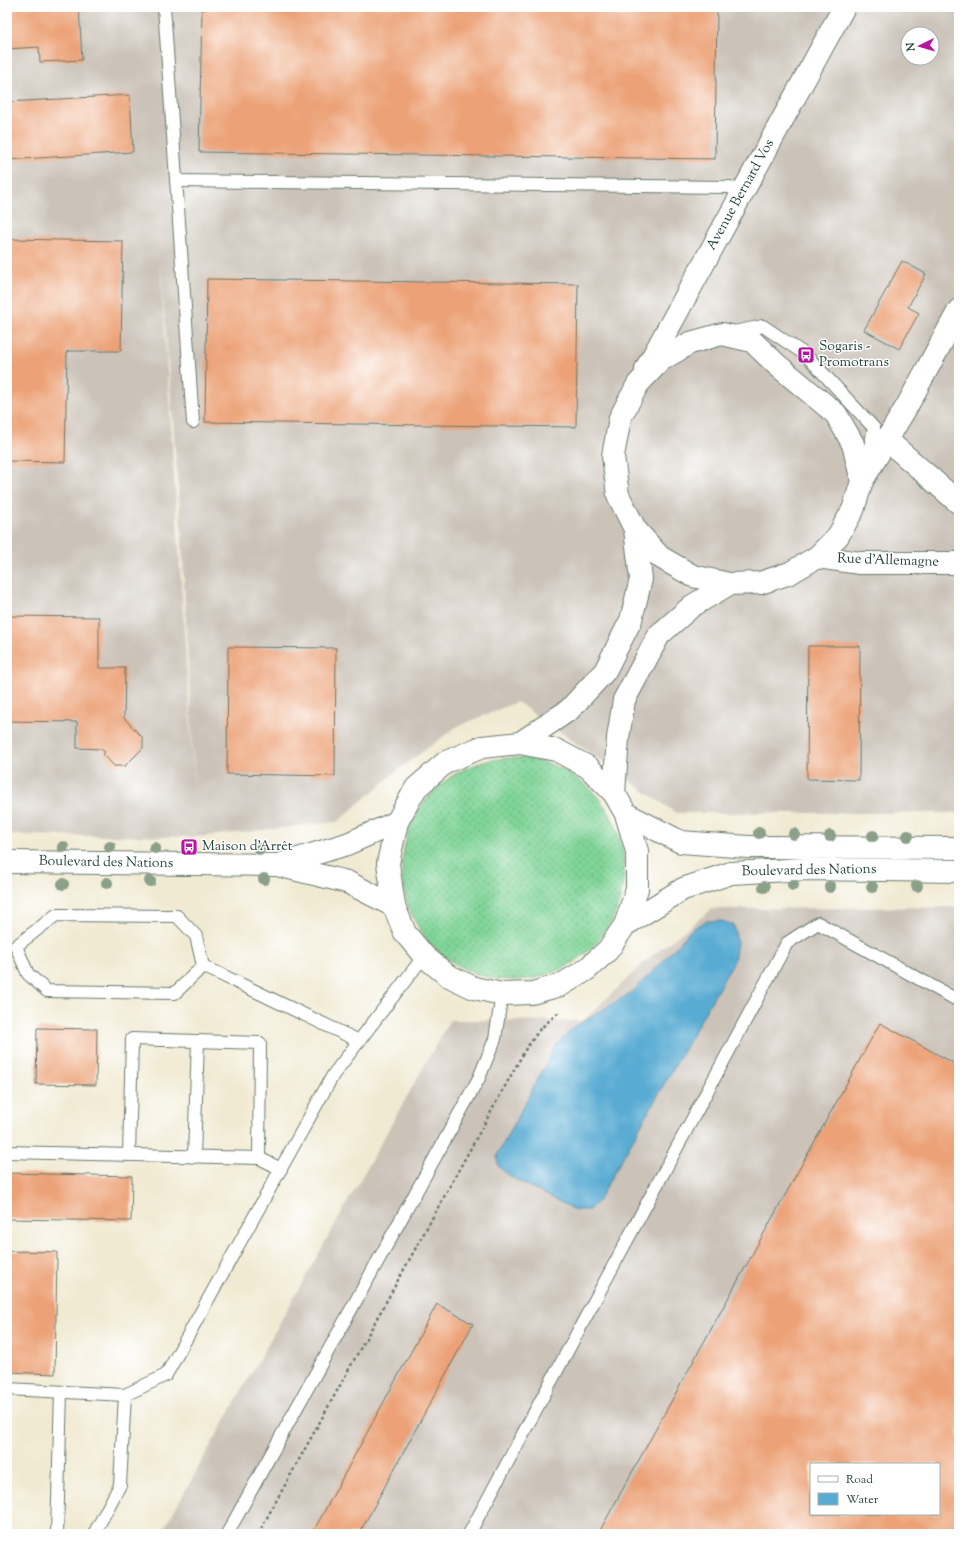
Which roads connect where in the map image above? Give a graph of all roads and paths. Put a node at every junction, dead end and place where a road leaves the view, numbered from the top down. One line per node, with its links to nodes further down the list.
1 (164, 7): 3 (lane)
2 (844, 7): 4 (street, Avenue Bernard Vos)
3 (176, 182): 4 (lane); 7 (lane)
4 (742, 194): 6 (street, Avenue Bernard Vos)
5 (959, 310): 8 (street)
6 (638, 384): 9 (street); 11 (street, Avenue Bernard Vos)
7 (193, 422)
8 (886, 439): 9 (street); 10 (street)
9 (862, 481): 12 (street)
10 (959, 502)
11 (635, 529): 14 (street); 15 (street)
12 (816, 557): 13 (street, Rue d'Allemagne); 14 (street)
13 (959, 563)
14 (729, 584): 16 (street)
15 (520, 743): 16 (street); 18 (street)
16 (614, 793): 17 (street)
17 (626, 814): 19 (street, Boulevard des Nations); 24 (street)
18 (397, 822): 21 (street, Boulevard des Nations); 23 (street)
19 (959, 848)
20 (7, 862): 21 (street, Boulevard des Nations)
21 (276, 865): 23 (street, Boulevard des Nations)
22 (959, 871): 24 (street, Boulevard des Nations)
23 (394, 906): 26 (street)
24 (625, 925): 28 (street)
25 (11, 945): 27 (lane); 27 (lane)
26 (424, 956): 28 (street); 32 (lane)
27 (203, 966): 32 (lane)
28 (502, 994): 43 (lane)
29 (959, 1002): 45 (lane)
30 (567, 1008): 44 (path)
31 (198, 1041): 34 (lane); 35 (lane); 36 (lane)
32 (359, 1041): 37 (lane)
33 (7, 1152): 34 (lane)
34 (129, 1155): 35 (lane)
35 (194, 1156): 36 (lane)
36 (259, 1158): 37 (lane)
37 (281, 1169): 40 (lane)
38 (7, 1389): 39 (lane)
39 (60, 1392): 40 (lane); 41 (lane)
40 (125, 1395): 42 (lane)
41 (57, 1534)
42 (94, 1534)
43 (227, 1534)
44 (258, 1534)
45 (469, 1534)

